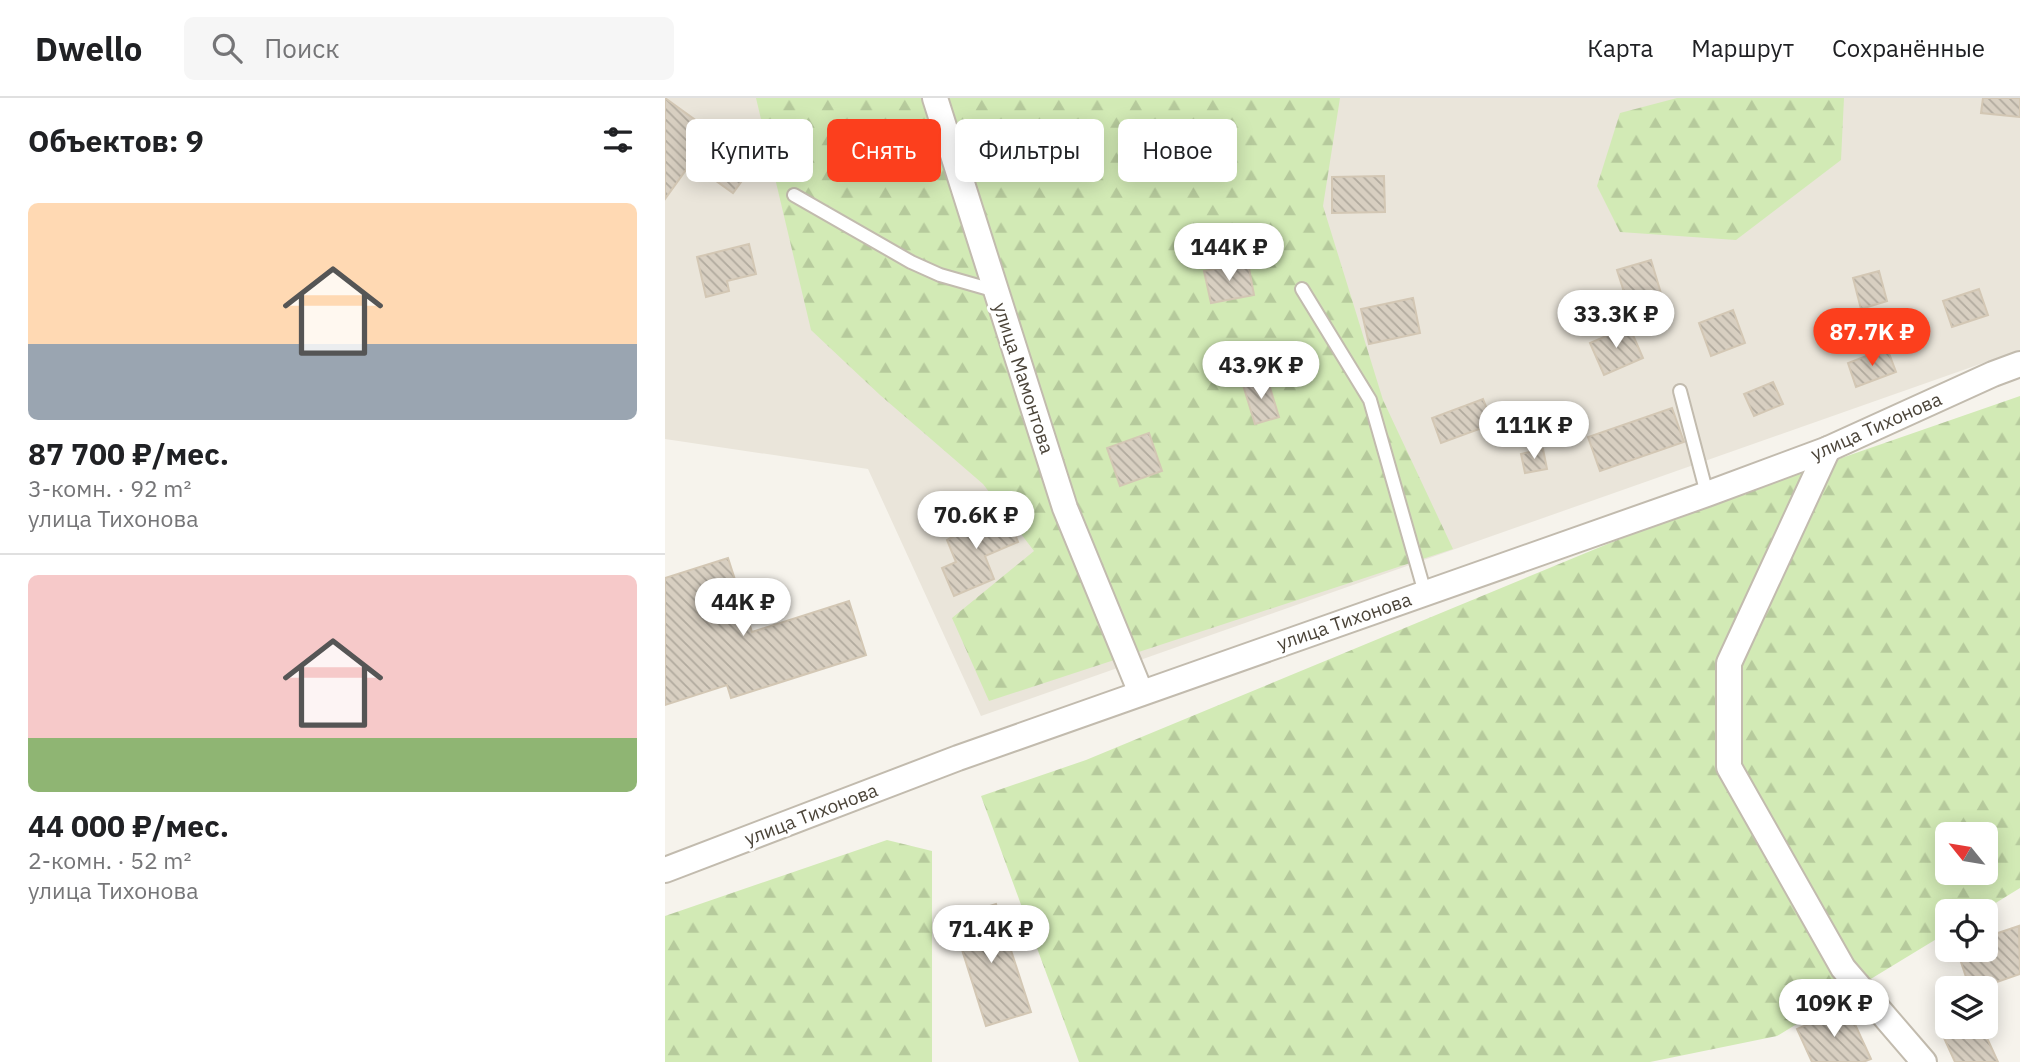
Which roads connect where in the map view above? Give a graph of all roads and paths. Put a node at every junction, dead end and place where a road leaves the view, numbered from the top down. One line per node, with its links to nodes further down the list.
1 (935, 98): 4 (street, улица Мамонтова)
2 (794, 195): 4 (lane)
3 (1302, 289): 9 (lane)
4 (996, 291): 10 (street, улица Мамонтова)
5 (2020, 364): 7 (street, улица Тихонова)
6 (1680, 391): 8 (lane)
7 (1828, 449): 8 (street, улица Тихонова); 12 (street)
8 (1707, 494): 9 (street, улица Тихонова)
9 (1425, 593): 10 (street, улица Тихонова)
10 (1142, 693): 11 (street, улица Тихонова)
11 (665, 870)
12 (1924, 1062)

